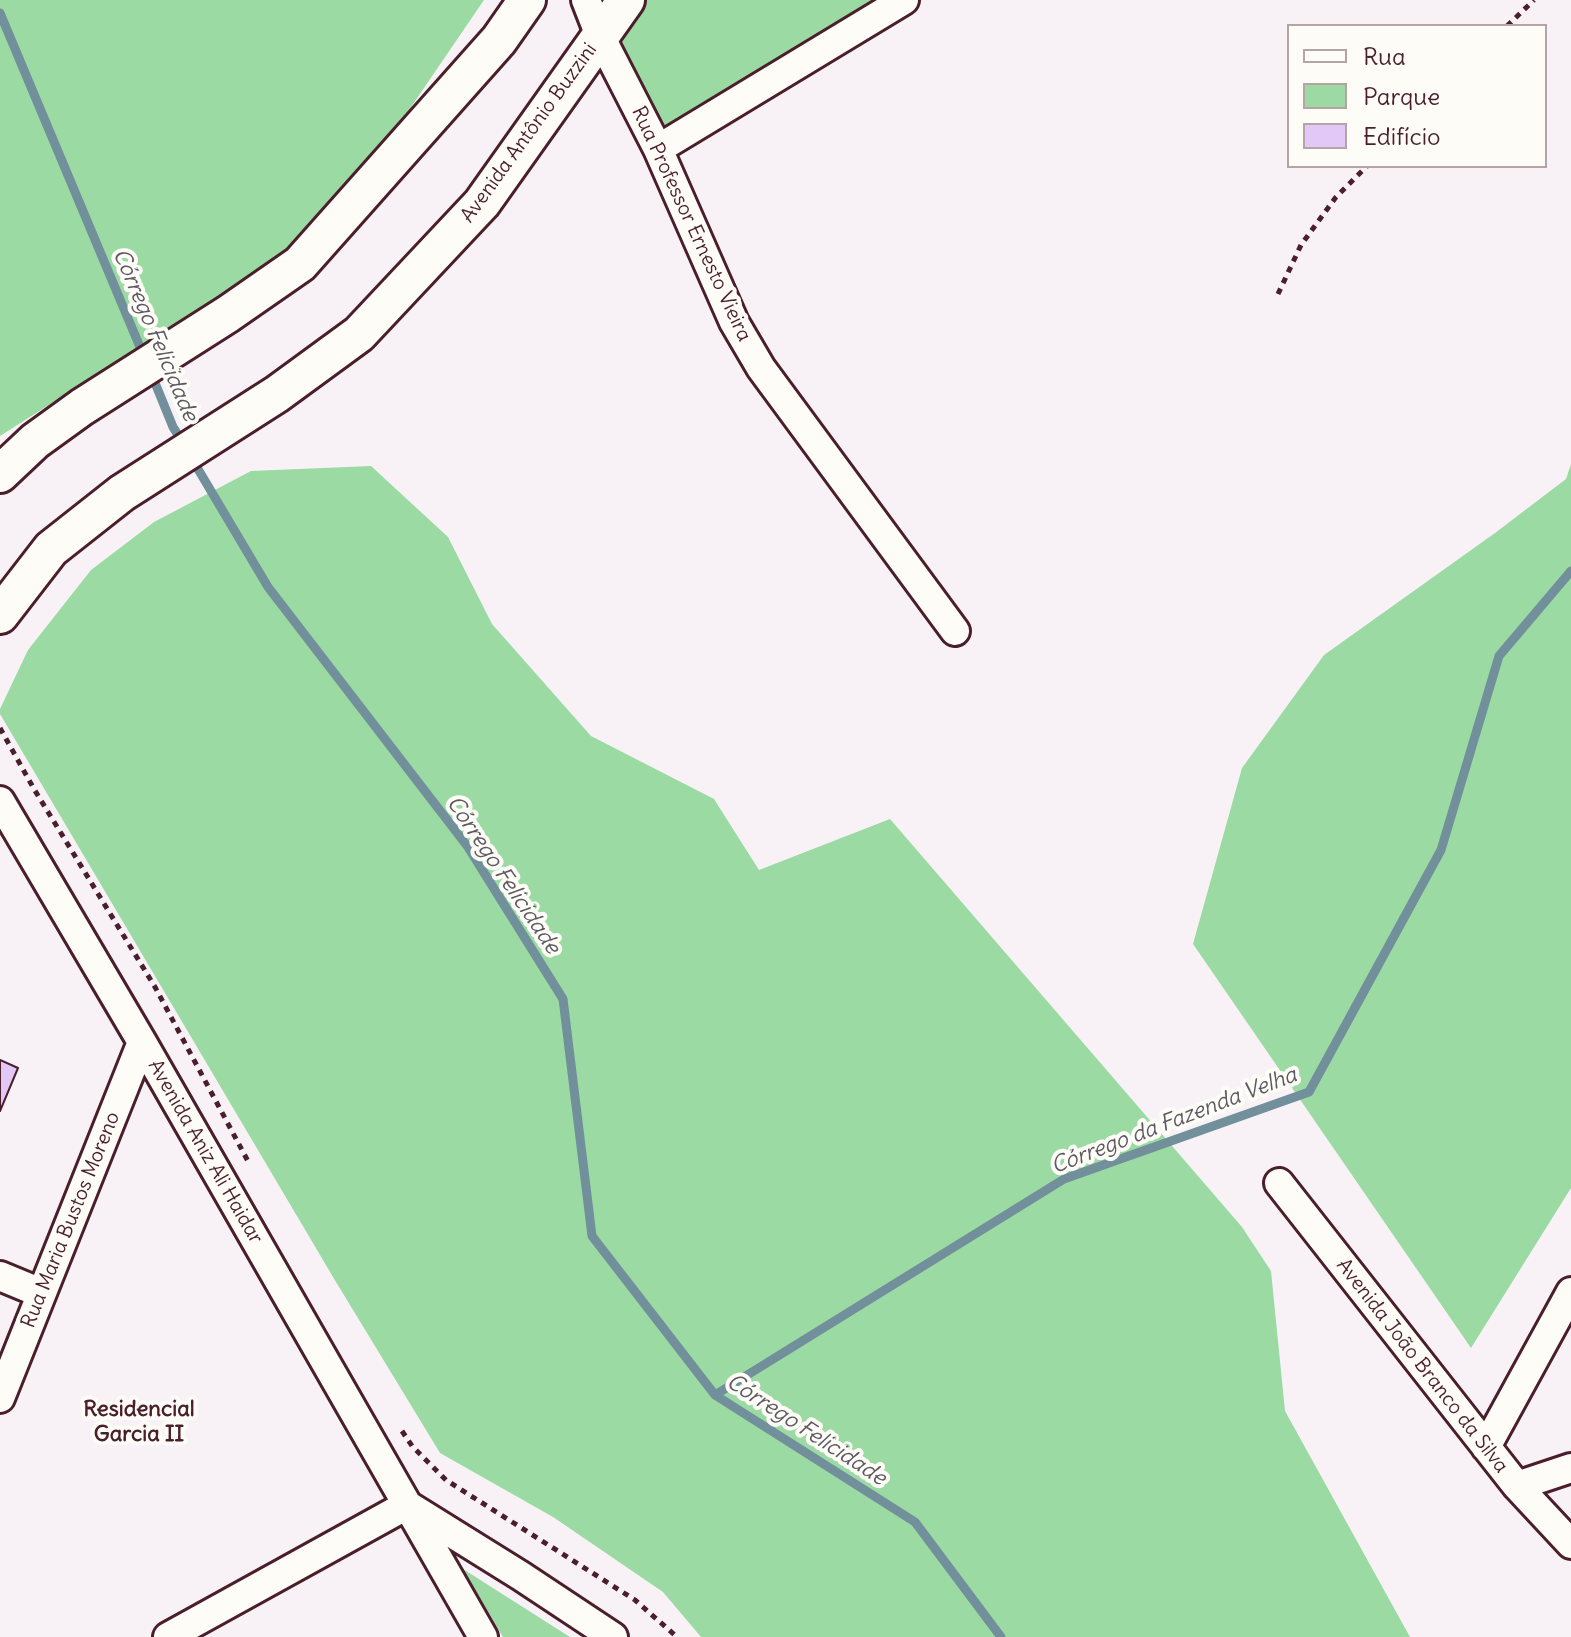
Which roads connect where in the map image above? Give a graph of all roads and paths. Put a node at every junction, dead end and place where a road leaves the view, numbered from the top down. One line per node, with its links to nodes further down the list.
1 (527, 0): 11 (street)
2 (586, 0): 7 (street, Rua Professor Ernesto Vieira)
3 (626, 0): 7 (street, Avenida Antônio Buzzini)
4 (904, 0): 8 (street)
5 (1534, 0): 6 (path)
6 (1509, 24)
7 (600, 36): 8 (street, Rua Professor Ernesto Vieira); 12 (street, Avenida Antônio Buzzini)
8 (658, 149): 13 (street, Rua Professor Ernesto Vieira)
9 (1365, 168): 10 (path)
10 (1278, 294)
11 (0, 474)
12 (0, 615)
13 (955, 631)
14 (0, 728): 17 (path)
15 (0, 801): 16 (street, Avenida Aniz Ali Haidar)
16 (142, 1042): 21 (street, Rua Maria Bustos Moreno); 27 (street, Avenida Aniz Ali Haidar)
17 (254, 1173)
18 (1279, 1183): 24 (street, Avenida João Branco da Silva)
19 (0, 1276): 21 (street)
20 (1571, 1292): 24 (street)
21 (41, 1293): 22 (street, Rua Maria Bustos Moreno)
22 (0, 1398)
23 (397, 1422): 32 (path)
24 (1486, 1447): 26 (street, Avenida João Branco da Silva)
25 (1571, 1468): 26 (street)
26 (1517, 1486): 28 (street, Avenida João Branco da Silva)
27 (407, 1505): 29 (street); 30 (street, Avenida Aniz Ali Haidar); 31 (street, Avenida Aniz Ali Haidar)
28 (1571, 1544)
29 (168, 1637)
30 (483, 1637)
31 (613, 1637)
32 (677, 1637)

